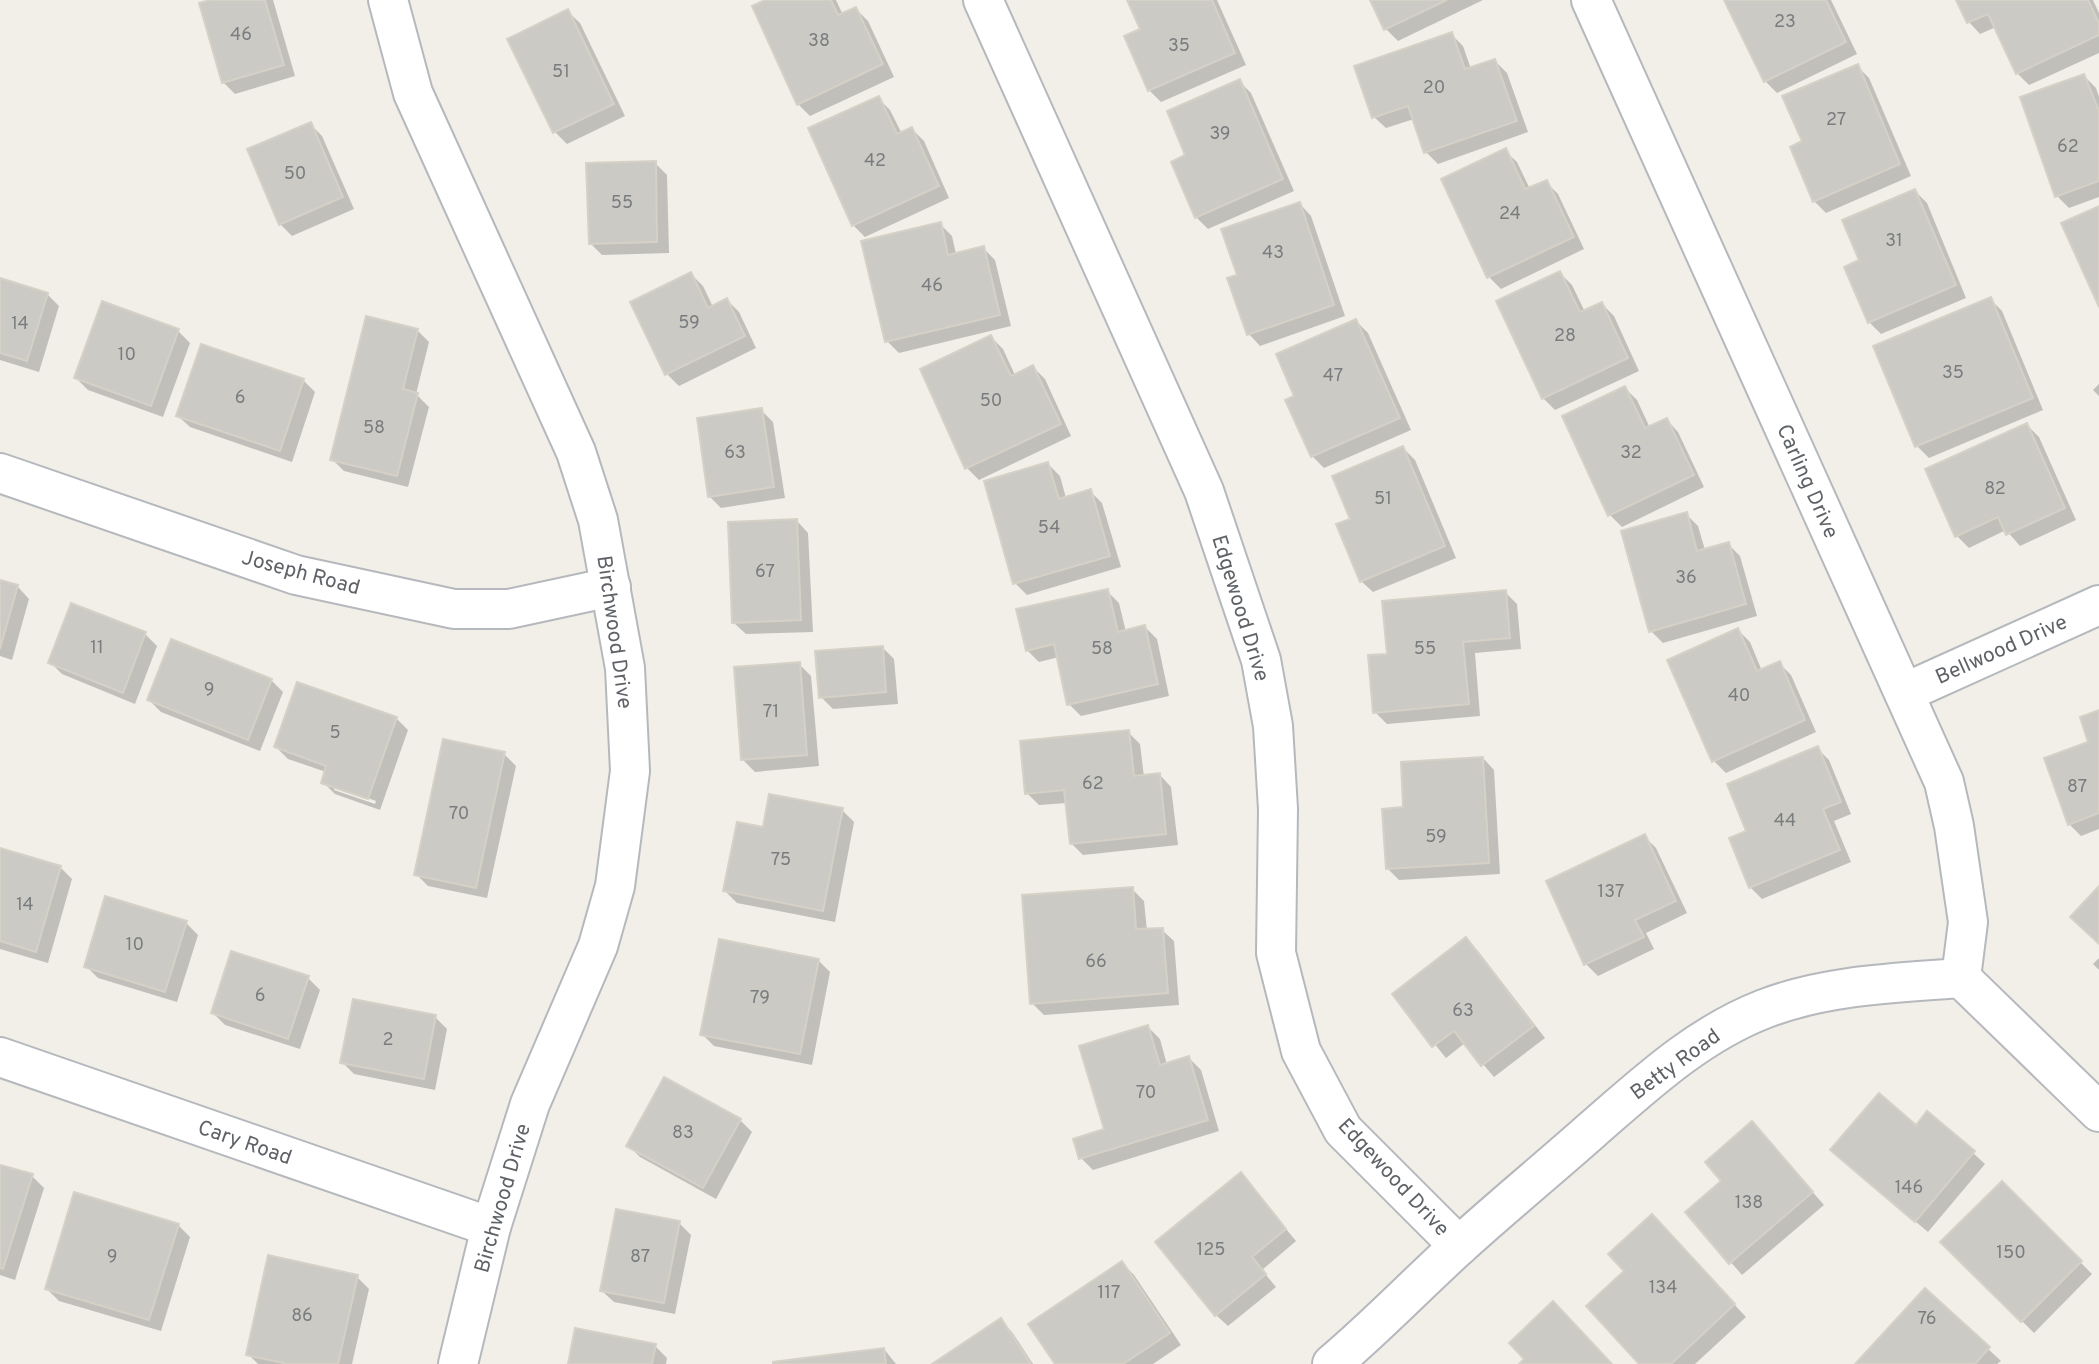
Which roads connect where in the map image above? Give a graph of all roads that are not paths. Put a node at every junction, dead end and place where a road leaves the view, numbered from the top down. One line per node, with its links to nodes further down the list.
1 (388, 0): 5 (street, Birchwood Drive)
2 (983, 0): 12 (street, Edgewood Drive)
3 (1591, 0): 7 (street, Carling Drive)
4 (0, 472): 5 (street, Joseph Road)
5 (611, 587): 11 (street, Birchwood Drive)
6 (2099, 606): 7 (street, Bellwood Drive)
7 (1904, 693): 8 (street, Carling Drive)
8 (1961, 978): 10 (street); 12 (street, Betty Road)
9 (0, 1057): 11 (street, Cary Road)
10 (2099, 1112)
11 (491, 1227): 13 (street, Birchwood Drive)
12 (1459, 1246): 14 (street, Betty Road)
13 (458, 1364)
14 (1332, 1364)

